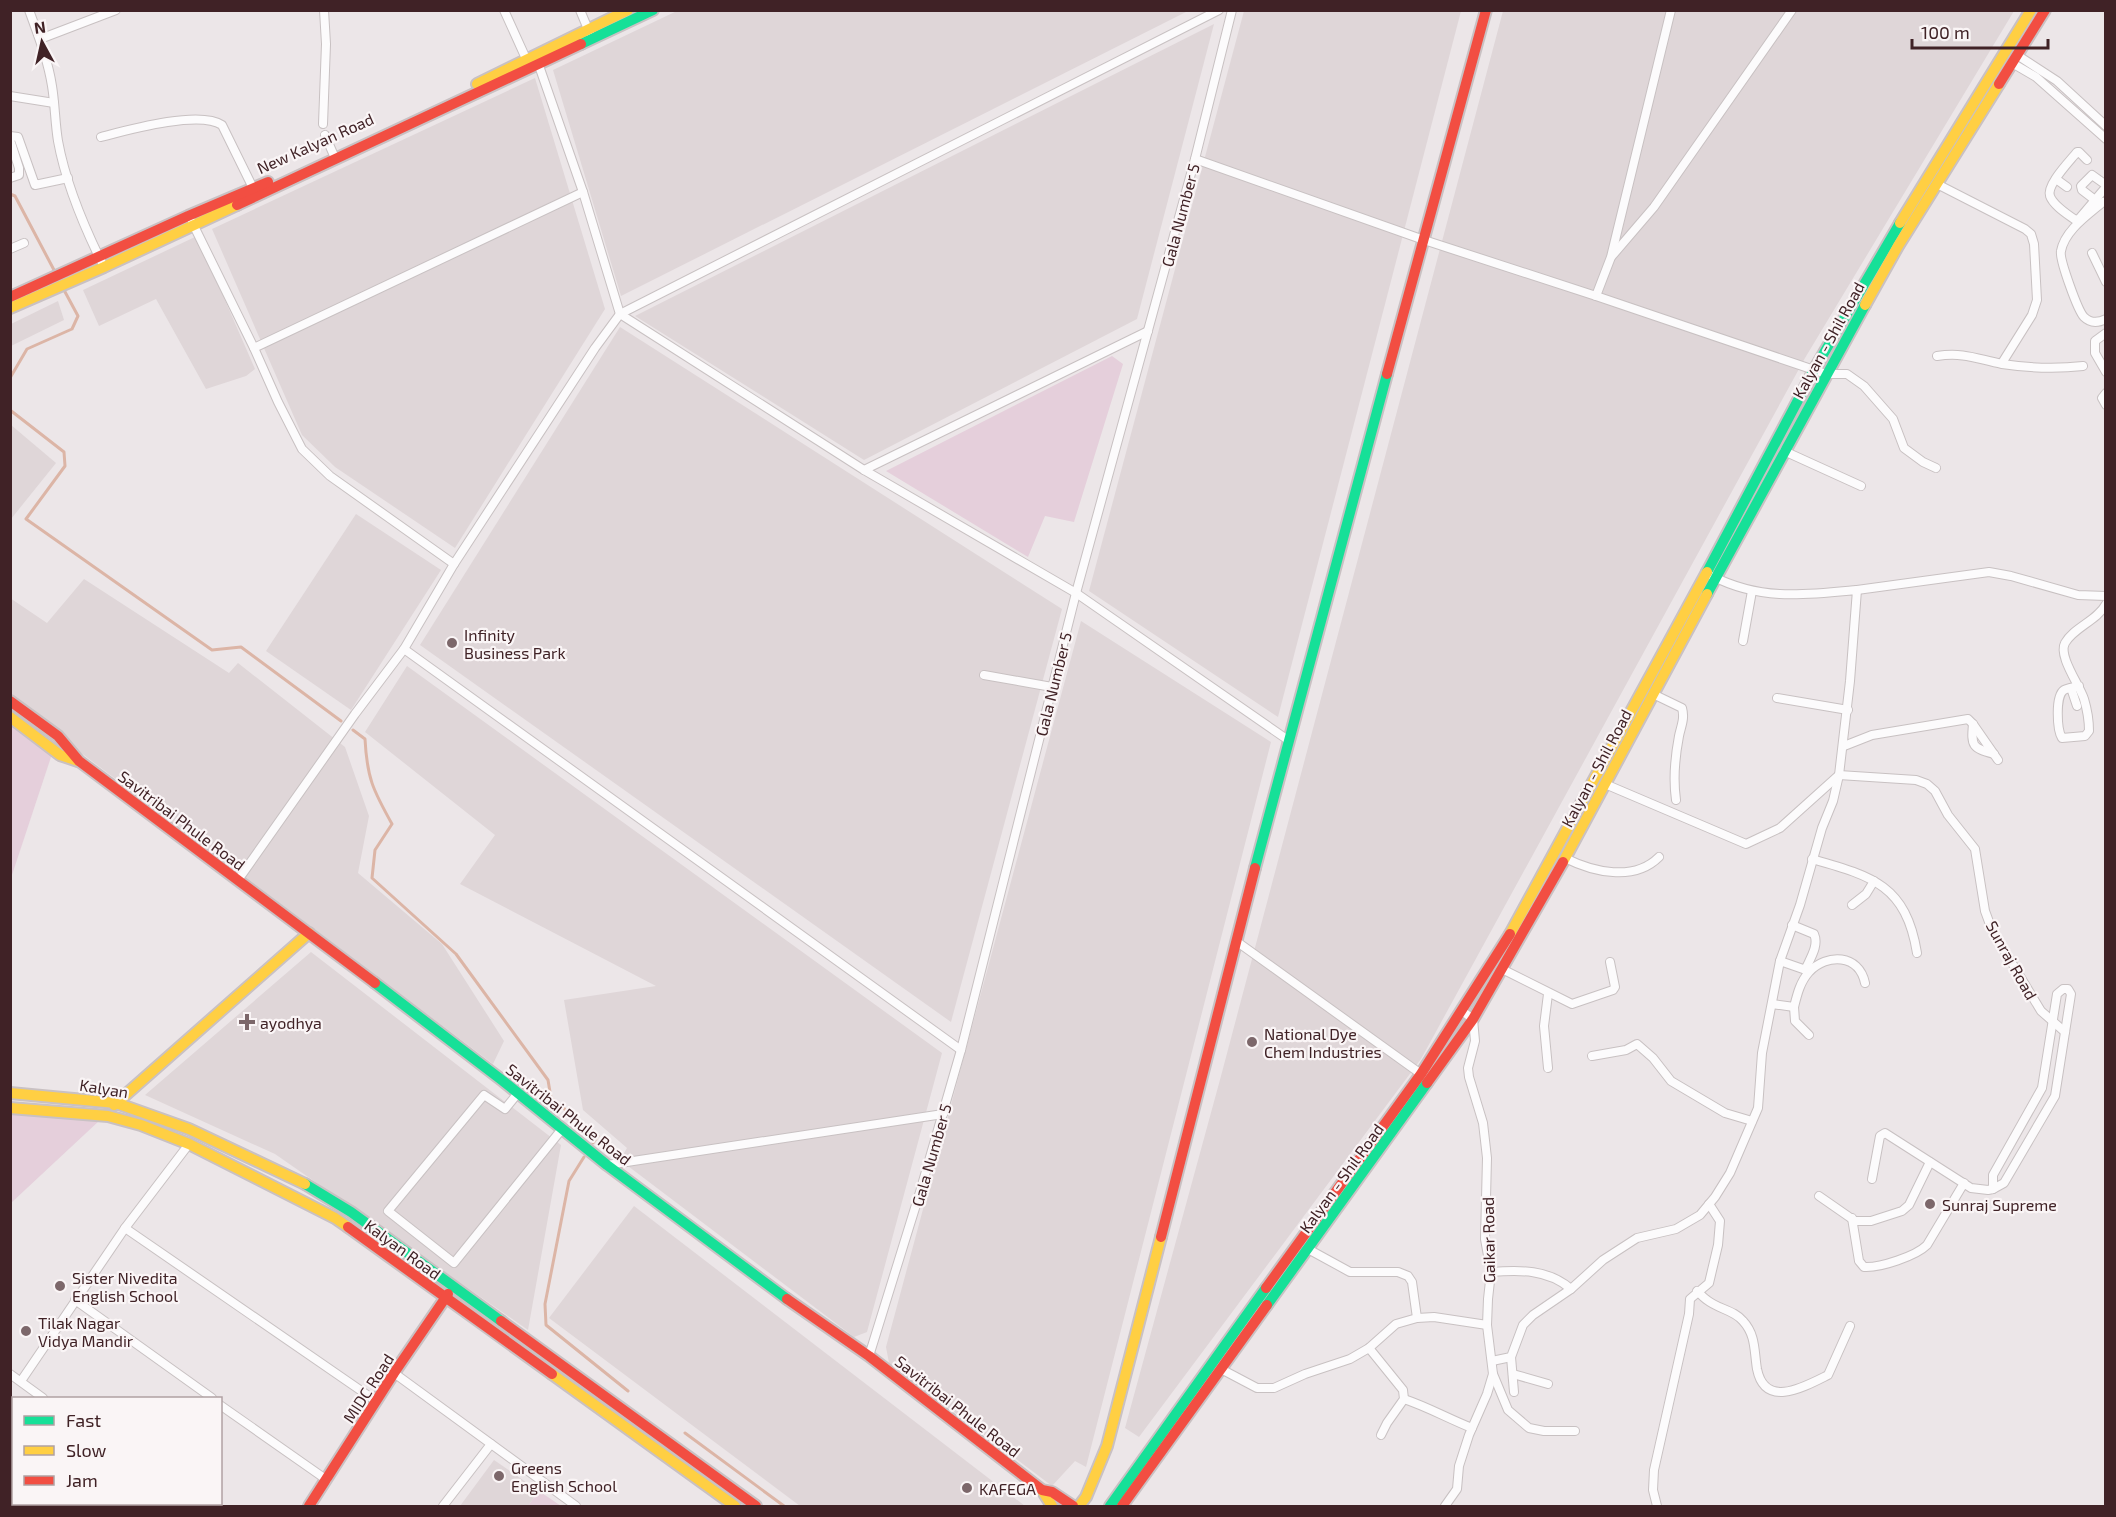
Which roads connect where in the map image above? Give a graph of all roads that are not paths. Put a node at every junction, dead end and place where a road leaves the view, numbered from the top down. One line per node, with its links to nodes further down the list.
1 (29, 10): 16 (street)
2 (116, 10): 16 (street)
3 (324, 10): 22 (street)
4 (504, 10): 18 (street)
5 (580, 10): 15 (street)
6 (628, 10): 15 (main road)
7 (653, 10): 15 (main road)
8 (1219, 10): 52 (street)
9 (1232, 10): 29 (street, Gala Number 5)
10 (1486, 10): 41 (main road)
11 (1671, 10): 46 (street)
12 (1792, 10): 46 (street)
13 (2031, 10): 60 (main road, Kalyan - Shil Road)
14 (2045, 10): 17 (main road, Kalyan - Shil Road)
15 (590, 34): 18 (main road)
16 (40, 39): 21 (street)
17 (2015, 59): 23 (street); 27 (street); 34 (main road, Kalyan - Shil Road)
18 (533, 61): 19 (main road); 38 (street)
19 (466, 93): 28 (main road, New Kalyan Road); 28 (main road, New Kalyan Road)
20 (10, 96): 21 (street)
21 (54, 103): 32 (street)
22 (323, 124)
23 (2106, 126)
24 (325, 135): 28 (street)
25 (101, 137): 37 (street)
26 (10, 138): 31 (street); 32 (street)
27 (2106, 138)
28 (334, 156): 37 (main road, New Kalyan Road)
29 (1195, 159): 41 (street); 54 (street, Gala Number 5)
30 (2087, 160): 33 (street)
31 (10, 178)
32 (68, 178): 45 (street)
33 (2056, 179): 36 (street); 39 (street)
34 (1937, 184): 58 (street); 62 (main road, Kalyan - Shil Road)
35 (2106, 186): 39 (street); 39 (street)
36 (2067, 187)
37 (255, 191): 40 (main road, New Kalyan Road)
38 (583, 192): 52 (street); 56 (street)
39 (2102, 202): 53 (street)
40 (191, 220): 45 (main road, New Kalyan Road); 47 (main road, New Kalyan Road); 56 (street)
41 (1424, 240): 49 (street); 87 (main road)
42 (24, 243): 43 (street)
43 (10, 249)
44 (2092, 252): 48 (street)
45 (98, 256): 47 (street); 50 (main road, New Kalyan Road)
46 (1611, 257): 49 (street)
47 (104, 267): 51 (main road, New Kalyan Road)
48 (2106, 282)
49 (1596, 296): 60 (street)
50 (10, 297)
51 (10, 308)
52 (620, 314): 67 (street); 69 (street)
53 (2106, 319)
54 (1148, 331): 67 (street); 73 (street, Gala Number 5)
55 (2106, 333): 61 (street)
56 (255, 348): 69 (street)
57 (1937, 356): 58 (street)
58 (2002, 363): 59 (street)
59 (2083, 366)
60 (1814, 370): 62 (street); 70 (main road, Kalyan - Shil Road)
61 (2106, 372)
62 (1826, 374): 65 (main road, Kalyan - Shil Road); 66 (street)
63 (2106, 393): 64 (street)
64 (2106, 405)
65 (1784, 451): 68 (street); 70 (main road, Kalyan - Shil Road)
66 (1936, 468)
67 (864, 470): 73 (street)
68 (1861, 486)
69 (454, 564): 77 (street)
70 (1711, 576): 72 (street); 81 (main road, Kalyan - Shil Road); 111 (main road, Kalyan - Shil Road)
71 (1857, 590): 72 (street); 74 (street); 85 (street)
72 (1752, 591): 76 (street)
73 (1076, 593): 79 (street, Gala Number 5); 87 (street)
74 (2106, 596)
75 (2106, 604): 80 (street)
76 (1743, 641)
77 (404, 649): 97 (street); 116 (street)
78 (984, 675): 79 (street)
79 (1053, 687): 116 (street, Gala Number 5)
80 (2075, 687): 80 (street); 84 (street)
81 (1653, 694): 92 (main road, Kalyan - Shil Road); 93 (street)
82 (1777, 698): 85 (street)
83 (10, 701): 90 (main road, Savitribai Phule Road)
84 (2078, 706)
85 (1848, 710): 88 (street)
86 (10, 717): 90 (main road, Savitribai Phule Road)
87 (1288, 740): 102 (main road)
88 (1844, 746): 89 (street); 91 (street)
89 (1996, 757)
90 (79, 761): 97 (main road, Savitribai Phule Road)
91 (1839, 775): 92 (street); 96 (street); 113 (street, Sunraj Road)
92 (1605, 784): 95 (main road, Kalyan - Shil Road)
93 (1676, 800)
94 (1659, 857): 95 (street)
95 (1565, 858): 106 (main road, Kalyan - Shil Road)
96 (1812, 859): 98 (street); 100 (street)
97 (238, 880): 101 (main road, Savitribai Phule Road)
98 (1874, 881): 99 (street); 103 (street)
99 (1852, 905)
100 (1792, 925): 104 (street); 104 (street)
101 (309, 933): 123 (main road, Savitribai Phule Road); 125 (main road)
102 (1236, 941): 119 (street); 186 (main road)
103 (1917, 953)
104 (1780, 961): 109 (street)
105 (1610, 962): 108 (street)
106 (1502, 969): 108 (street); 112 (main road, Kalyan - Shil Road)
107 (1865, 983): 110 (street)
108 (1548, 994): 118 (street)
109 (1772, 1004): 110 (street); 130 (street)
110 (1794, 1007): 115 (street)
111 (1462, 1011): 112 (street); 119 (main road, Kalyan - Shil Road)
112 (1473, 1019): 145 (main road, Kalyan - Shil Road); 146 (street, Gaikar Road)
113 (2053, 1022): 114 (street, Sunraj Road); 114 (street); 120 (street)
114 (2066, 1032): 121 (street)
115 (1809, 1035)
116 (961, 1050): 128 (street, Gala Number 5)
117 (1592, 1056): 130 (street)
118 (1548, 1068)
119 (1421, 1074): 148 (main road, Kalyan - Shil Road)
120 (2044, 1082): 121 (street); 124 (street)
121 (2057, 1084): 126 (street)
122 (10, 1093): 125 (main road, Kalyan)
123 (518, 1093): 132 (main road, Savitribai Phule Road); 132 (street)
124 (2036, 1100): 126 (street); 138 (street)
125 (116, 1103): 129 (main road); 131 (main road, Kalyan)
126 (2049, 1107): 138 (street)
127 (10, 1108): 129 (main road, Kalyan Road)
128 (943, 1114): 135 (street); 157 (street, Gala Number 5)
129 (108, 1116): 133 (main road, Kalyan Road)
130 (1752, 1121): 140 (street)
131 (189, 1129): 143 (main road, Kalyan Road)
132 (562, 1129): 135 (main road, Savitribai Phule Road)
133 (189, 1144): 142 (street); 144 (main road, Kalyan Road)
134 (1930, 1162): 136 (street); 137 (street); 141 (street)
135 (608, 1165): 157 (main road, Savitribai Phule Road)
136 (1872, 1179)
137 (1964, 1183): 138 (street); 141 (street)
138 (1993, 1189)
139 (1819, 1196): 141 (street)
140 (1709, 1204): 149 (street); 150 (street)
141 (1852, 1218)
142 (124, 1228): 152 (street); 171 (street)
143 (374, 1229): 144 (main road); 147 (main road, Kalyan Road)
144 (365, 1240): 151 (main road, Kalyan Road)
145 (1308, 1249): 148 (main road, Kalyan - Shil Road); 153 (street)
146 (1491, 1272): 149 (street); 154 (street, Gaikar Road)
147 (452, 1286): 151 (main road, MIDC Road); 183 (main road, Kalyan Road)
148 (1272, 1289): 160 (main road, Kalyan - Shil Road); 187 (main road, Kalyan - Shil Road)
149 (1571, 1289): 158 (street)
150 (1697, 1291): 155 (street); 190 (street)
151 (446, 1299): 161 (main road, MIDC Road); 182 (main road, Kalyan Road)
152 (75, 1300): 165 (street); 169 (street)
153 (1417, 1318): 154 (street); 156 (street)
154 (1487, 1325): 159 (street, Gaikar Road)
155 (1850, 1326)
156 (1370, 1348): 160 (street); 170 (street)
157 (869, 1356): 178 (main road, Savitribai Phule Road)
158 (1511, 1357): 159 (street); 164 (street)
159 (1492, 1361): 163 (street, Gaikar Road)
160 (1221, 1369): 188 (main road, Kalyan - Shil Road)
161 (394, 1373): 171 (main road, MIDC Road); 176 (street)
162 (10, 1374): 165 (street)
163 (1493, 1374): 173 (street); 174 (street)
164 (1513, 1374): 166 (street); 167 (street)
165 (21, 1381): 168 (street)
166 (1548, 1384)
167 (1514, 1392)
168 (42, 1397)
169 (211, 1397)
170 (1404, 1399): 173 (street); 175 (street)
171 (376, 1401): 177 (main road, MIDC Road)
172 (222, 1406): 177 (street)
173 (1472, 1428): 189 (street)
174 (1575, 1431)
175 (1381, 1435)
176 (491, 1444): 180 (street); 181 (street)
177 (327, 1480): 179 (main road, MIDC Road)
178 (1042, 1490): 184 (main road, Savitribai Phule Road); 185 (main road, Savitribai Phule Road)
179 (309, 1506)
180 (443, 1506)
181 (576, 1506)
182 (735, 1506)
183 (756, 1506)
184 (1053, 1506)
185 (1073, 1506)
186 (1079, 1506)
187 (1110, 1506)
188 (1122, 1506)
189 (1445, 1506)
190 (1657, 1506)

